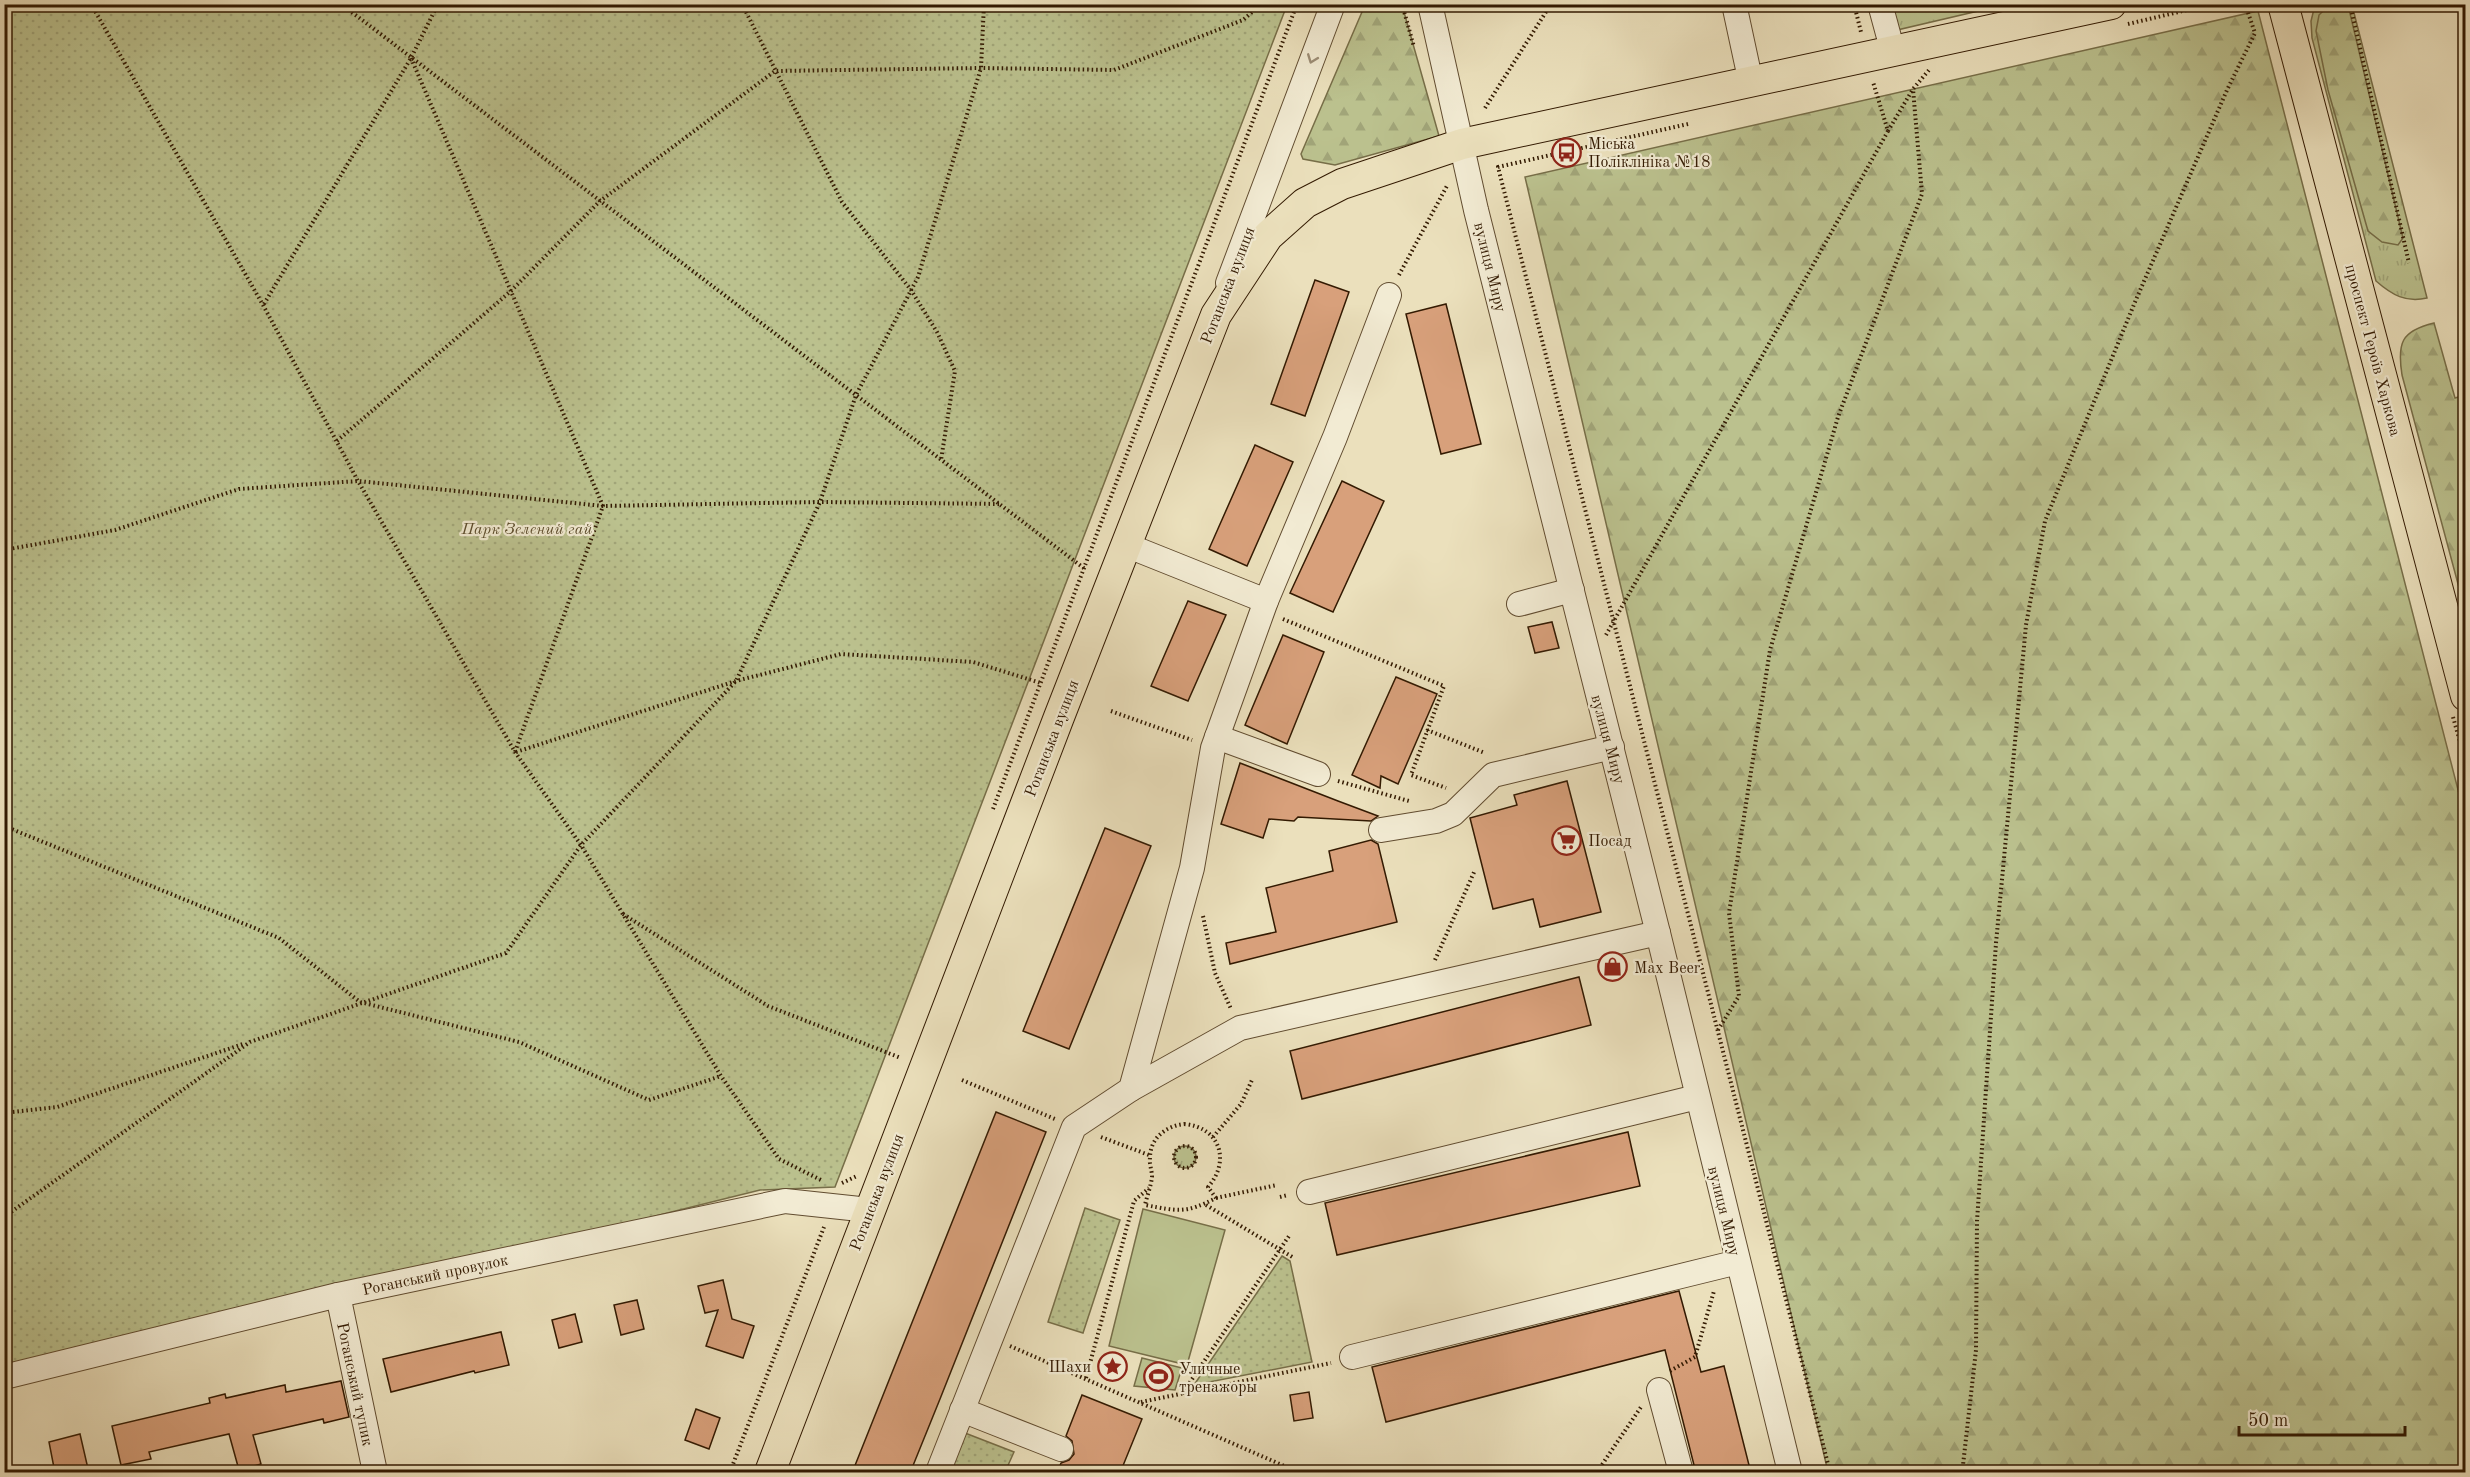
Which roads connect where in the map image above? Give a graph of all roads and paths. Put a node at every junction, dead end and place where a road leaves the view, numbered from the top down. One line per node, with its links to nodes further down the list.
1 (91, 4): 35 (path)
2 (341, 4): 20 (path)
3 (438, 4): 20 (path)
4 (742, 4): 22 (path)
5 (984, 4): 21 (path)
6 (1261, 4): 21 (path)
7 (1297, 4): 46 (path)
8 (1333, 4): 36 (street, Роганська вулиця, one-way to 36)
9 (1430, 4): 27 (street, вулиця Миру)
10 (1551, 4): 26 (path)
11 (1734, 4): 24 (street)
12 (1854, 4): 18 (path)
13 (1880, 4): 19 (street)
14 (2111, 4): 19 (main road)
15 (2245, 4): 120 (path)
16 (2283, 4): 54 (main road, проспект Героїв Харкова)
17 (2350, 4): 31 (path)
18 (1862, 36)
19 (1893, 52): 24 (main road)
20 (411, 58): 30 (path); 33 (path); 35 (path)
21 (981, 68): 22 (path); 32 (path)
22 (775, 71): 30 (path); 32 (path)
23 (1873, 82): 50 (path)
24 (1751, 83): 27 (main road)
25 (1913, 88): 74 (path)
26 (1485, 108)
27 (1462, 144): 36 (main road); 47 (street, вулиця Миру)
28 (1498, 168): 50 (path)
29 (1450, 180): 34 (path)
30 (600, 201): 33 (path); 37 (path)
31 (2409, 263)
32 (911, 290): 37 (path); 39 (path)
33 (511, 291): 38 (path); 43 (path)
34 (1389, 295): 49 (street)
35 (263, 305): 38 (path)
36 (1216, 315): 44 (main road, Роганська вулиця)
37 (856, 395): 39 (path); 41 (path)
38 (337, 441): 40 (path)
39 (941, 460): 42 (path)
40 (358, 481): 43 (path); 45 (path); 58 (path)
41 (820, 502): 42 (path); 43 (path); 52 (path)
42 (1000, 504): 46 (path)
43 (603, 506): 58 (path)
44 (1126, 546): 49 (street); 96 (main road, Роганська вулиця)
45 (4, 550)
46 (1085, 569): 53 (path)
47 (1572, 591): 48 (street); 51 (street, вулиця Миру)
48 (1519, 604)
49 (1264, 606): 55 (path); 56 (street)
50 (1614, 622): 51 (path); 74 (path)
51 (1584, 642): 57 (street, вулиця Миру)
52 (736, 681): 53 (path); 58 (path); 66 (path)
53 (1041, 683): 63 (path)
54 (2466, 696)
55 (1428, 730): 59 (path); 61 (path)
56 (1217, 737): 60 (street); 82 (street)
57 (1612, 747): 62 (street); 70 (street, вулиця Миру)
58 (515, 752): 66 (path)
59 (1492, 756)
60 (1317, 774): 62 (path)
61 (1447, 789)
62 (1453, 814): 65 (street)
63 (991, 815)
64 (4, 826): 72 (path)
65 (1381, 831)
66 (581, 845): 68 (path); 72 (path)
67 (1475, 870): 71 (path)
68 (620, 912): 77 (path); 79 (path)
69 (1202, 915): 73 (path)
70 (1658, 933): 71 (street); 83 (street, вулиця Миру)
71 (1424, 986): 73 (street)
72 (360, 1002): 75 (path); 79 (path)
73 (1240, 1028): 82 (street)
74 (1718, 1031): 119 (path)
75 (250, 1042): 84 (path); 97 (path)
76 (905, 1047): 77 (path)
77 (901, 1058): 78 (path)
78 (897, 1068)
79 (721, 1076): 93 (path)
80 (962, 1080): 85 (path)
81 (1252, 1080): 86 (path)
82 (1131, 1089): 85 (street)
83 (1697, 1097): 92 (street); 100 (street, вулиця Миру)
84 (4, 1113)
85 (1074, 1127): 87 (path); 102 (street)
86 (1212, 1138)
87 (1149, 1155): 91 (path); 94 (path)
88 (861, 1165): 93 (path)
89 (1193, 1166): 89 (path)
90 (1277, 1185): 94 (path)
91 (1149, 1187): 94 (path); 106 (path)
92 (1310, 1192)
93 (832, 1196): 96 (street, Роганський провулок); 101 (street, Роганський провулок); 113 (path)
94 (1216, 1198)
95 (1206, 1205): 99 (path)
96 (869, 1210): 114 (main road, Роганська вулиця)
97 (4, 1217)
98 (1289, 1236): 108 (path)
99 (1294, 1258)
100 (1738, 1262): 103 (street); 118 (street, вулиця Миру)
101 (338, 1295): 105 (street, Роганський провулок); 112 (street, Роганський тупик)
102 (991, 1338): 106 (path); 110 (street)
103 (1352, 1357)
104 (1320, 1367): 108 (path)
105 (4, 1377)
106 (1086, 1378): 109 (path)
107 (1659, 1390): 117 (street)
108 (1182, 1394): 109 (path)
109 (1141, 1402): 116 (path)
110 (962, 1410): 111 (street); 115 (street)
111 (1061, 1449)
112 (375, 1473)
113 (730, 1473)
114 (770, 1473)
115 (938, 1473)
116 (1298, 1473)
117 (1681, 1473)
118 (1790, 1473)
119 (1830, 1473)
120 (1960, 1473)

